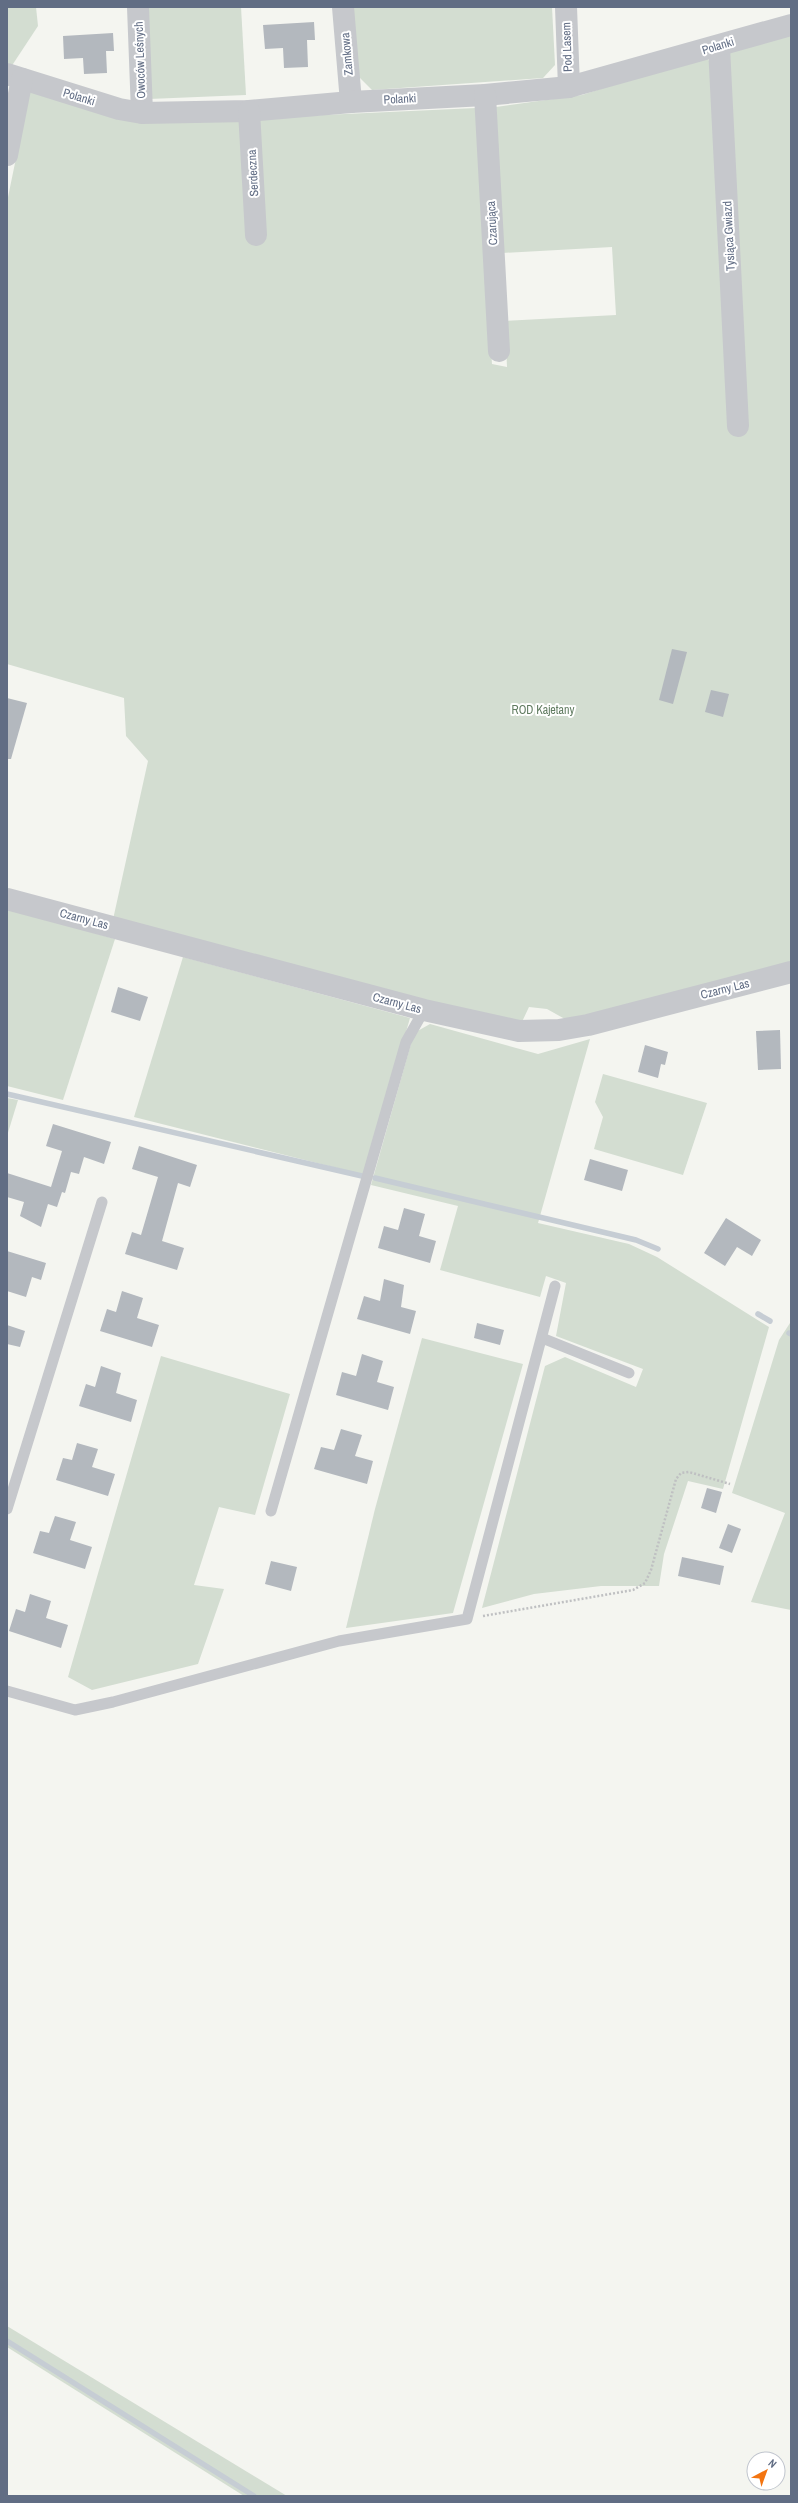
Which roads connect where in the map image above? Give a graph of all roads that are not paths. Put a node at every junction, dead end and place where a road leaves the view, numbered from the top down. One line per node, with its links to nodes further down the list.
1 (138, 7): 11 (street, Owoców Leśnych)
2 (343, 7): 9 (street, Zamkowa)
3 (566, 7): 7 (street, Pod Lasem)
4 (791, 25): 5 (street, Polanki)
5 (719, 47): 7 (street, Polanki); 15 (street, Tysiąca Gwiazd)
6 (15, 77): 11 (street, Polanki); 12 (street)
7 (569, 87): 8 (street, Polanki)
8 (485, 95): 9 (street, Polanki); 14 (street, Czarująca)
9 (351, 102): 10 (street, Polanki)
10 (249, 111): 11 (street, Polanki); 13 (street, Serdeczna)
11 (142, 113)
12 (7, 155)
13 (256, 235)
14 (499, 351)
15 (738, 426)
16 (7, 899): 18 (street, Czarny Las)
17 (791, 972): 18 (street, Czarny Las)
18 (424, 1010): 24 (lane)
19 (102, 1202): 23 (lane)
20 (555, 1286): 21 (lane)
21 (542, 1338): 22 (lane); 25 (lane)
22 (630, 1372)
23 (7, 1509)
24 (271, 1511)
25 (7, 1691)

